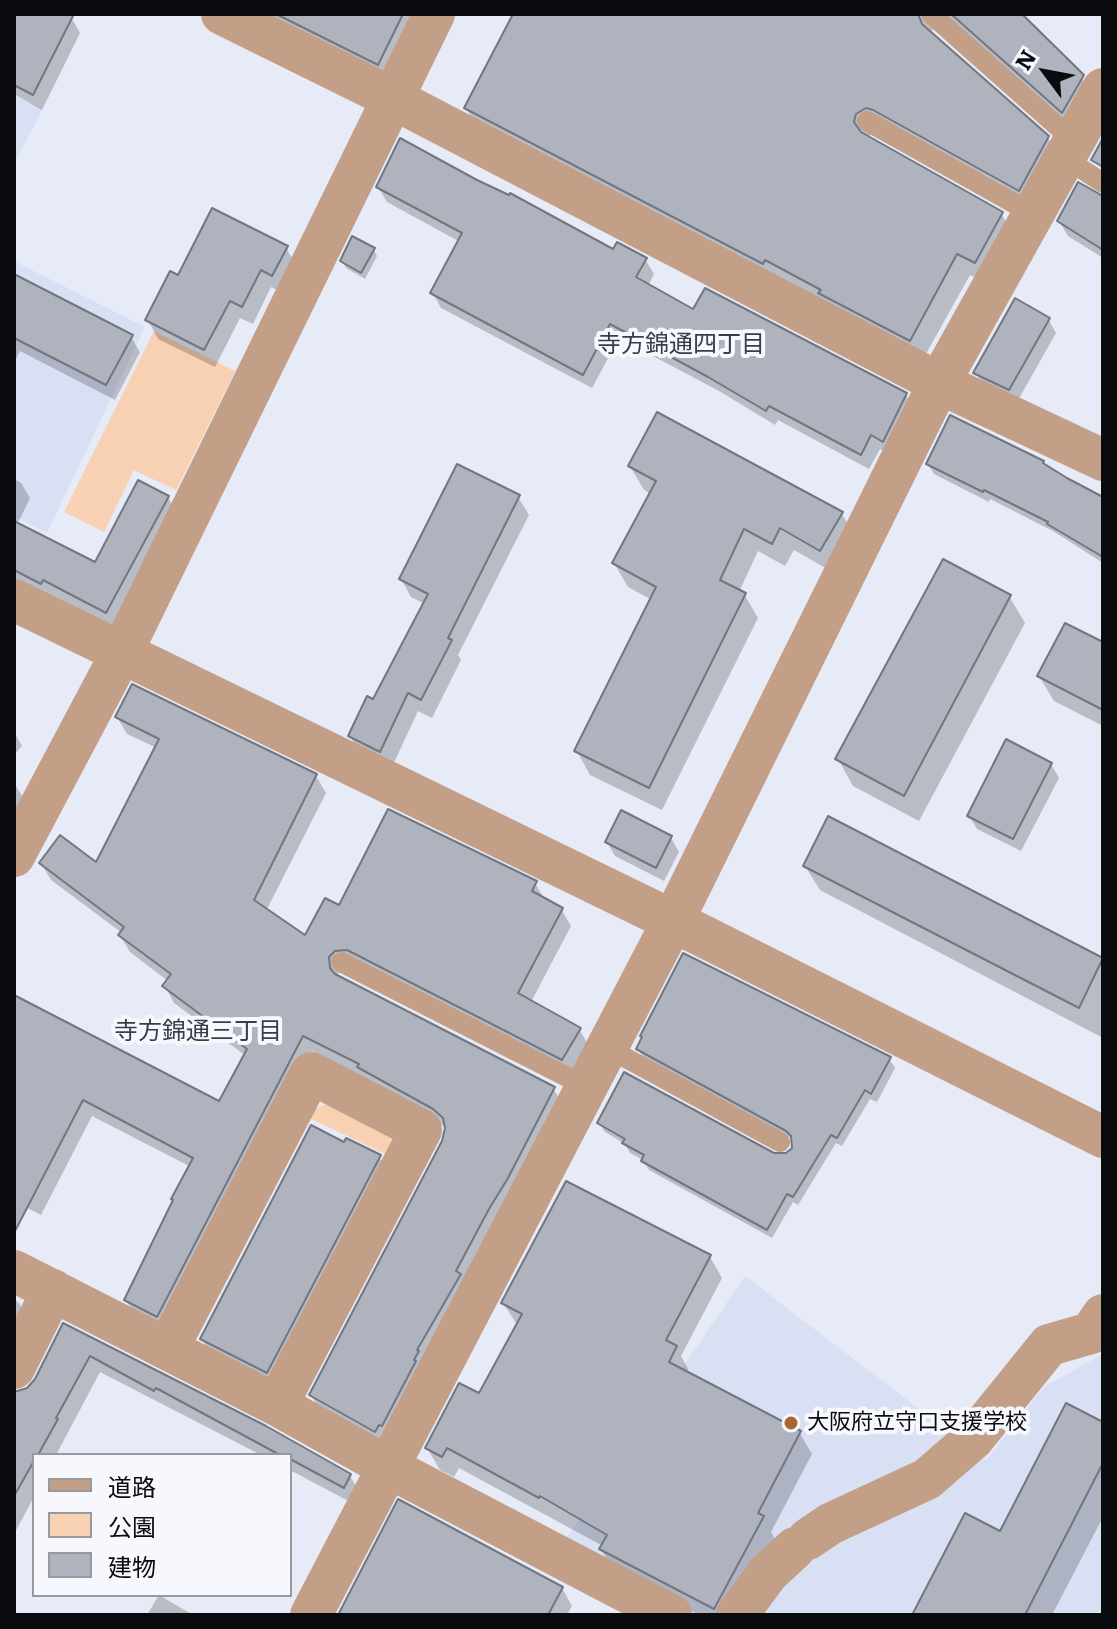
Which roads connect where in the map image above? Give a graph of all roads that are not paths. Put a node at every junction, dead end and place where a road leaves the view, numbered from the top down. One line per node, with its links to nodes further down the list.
1 (222, 14): 5 (street)
2 (434, 14): 5 (street)
3 (931, 14): 7 (lane)
4 (1103, 89): 7 (street)
5 (392, 98): 10 (street); 13 (street)
6 (867, 121): 9 (lane)
7 (1070, 150): 8 (lane); 9 (street)
8 (1103, 183)
9 (1033, 214): 10 (street)
10 (939, 383): 11 (street); 15 (street)
11 (1103, 460)
12 (14, 600): 13 (street)
13 (121, 654): 14 (street); 15 (street)
14 (15, 851)
15 (673, 921): 17 (street); 19 (street)
16 (341, 962): 18 (lane)
17 (606, 1047): 18 (street); 20 (lane)
18 (585, 1086): 27 (street)
19 (1103, 1137)
20 (780, 1142)
21 (14, 1271): 22 (street)
22 (53, 1290): 24 (street); 25 (street)
23 (1103, 1315): 30 (street)
24 (168, 1348): 26 (street); 26 (street)
25 (14, 1368)
26 (277, 1405): 27 (street)
27 (388, 1467): 28 (street); 29 (street)
28 (311, 1615)
29 (671, 1615)
30 (737, 1615)

